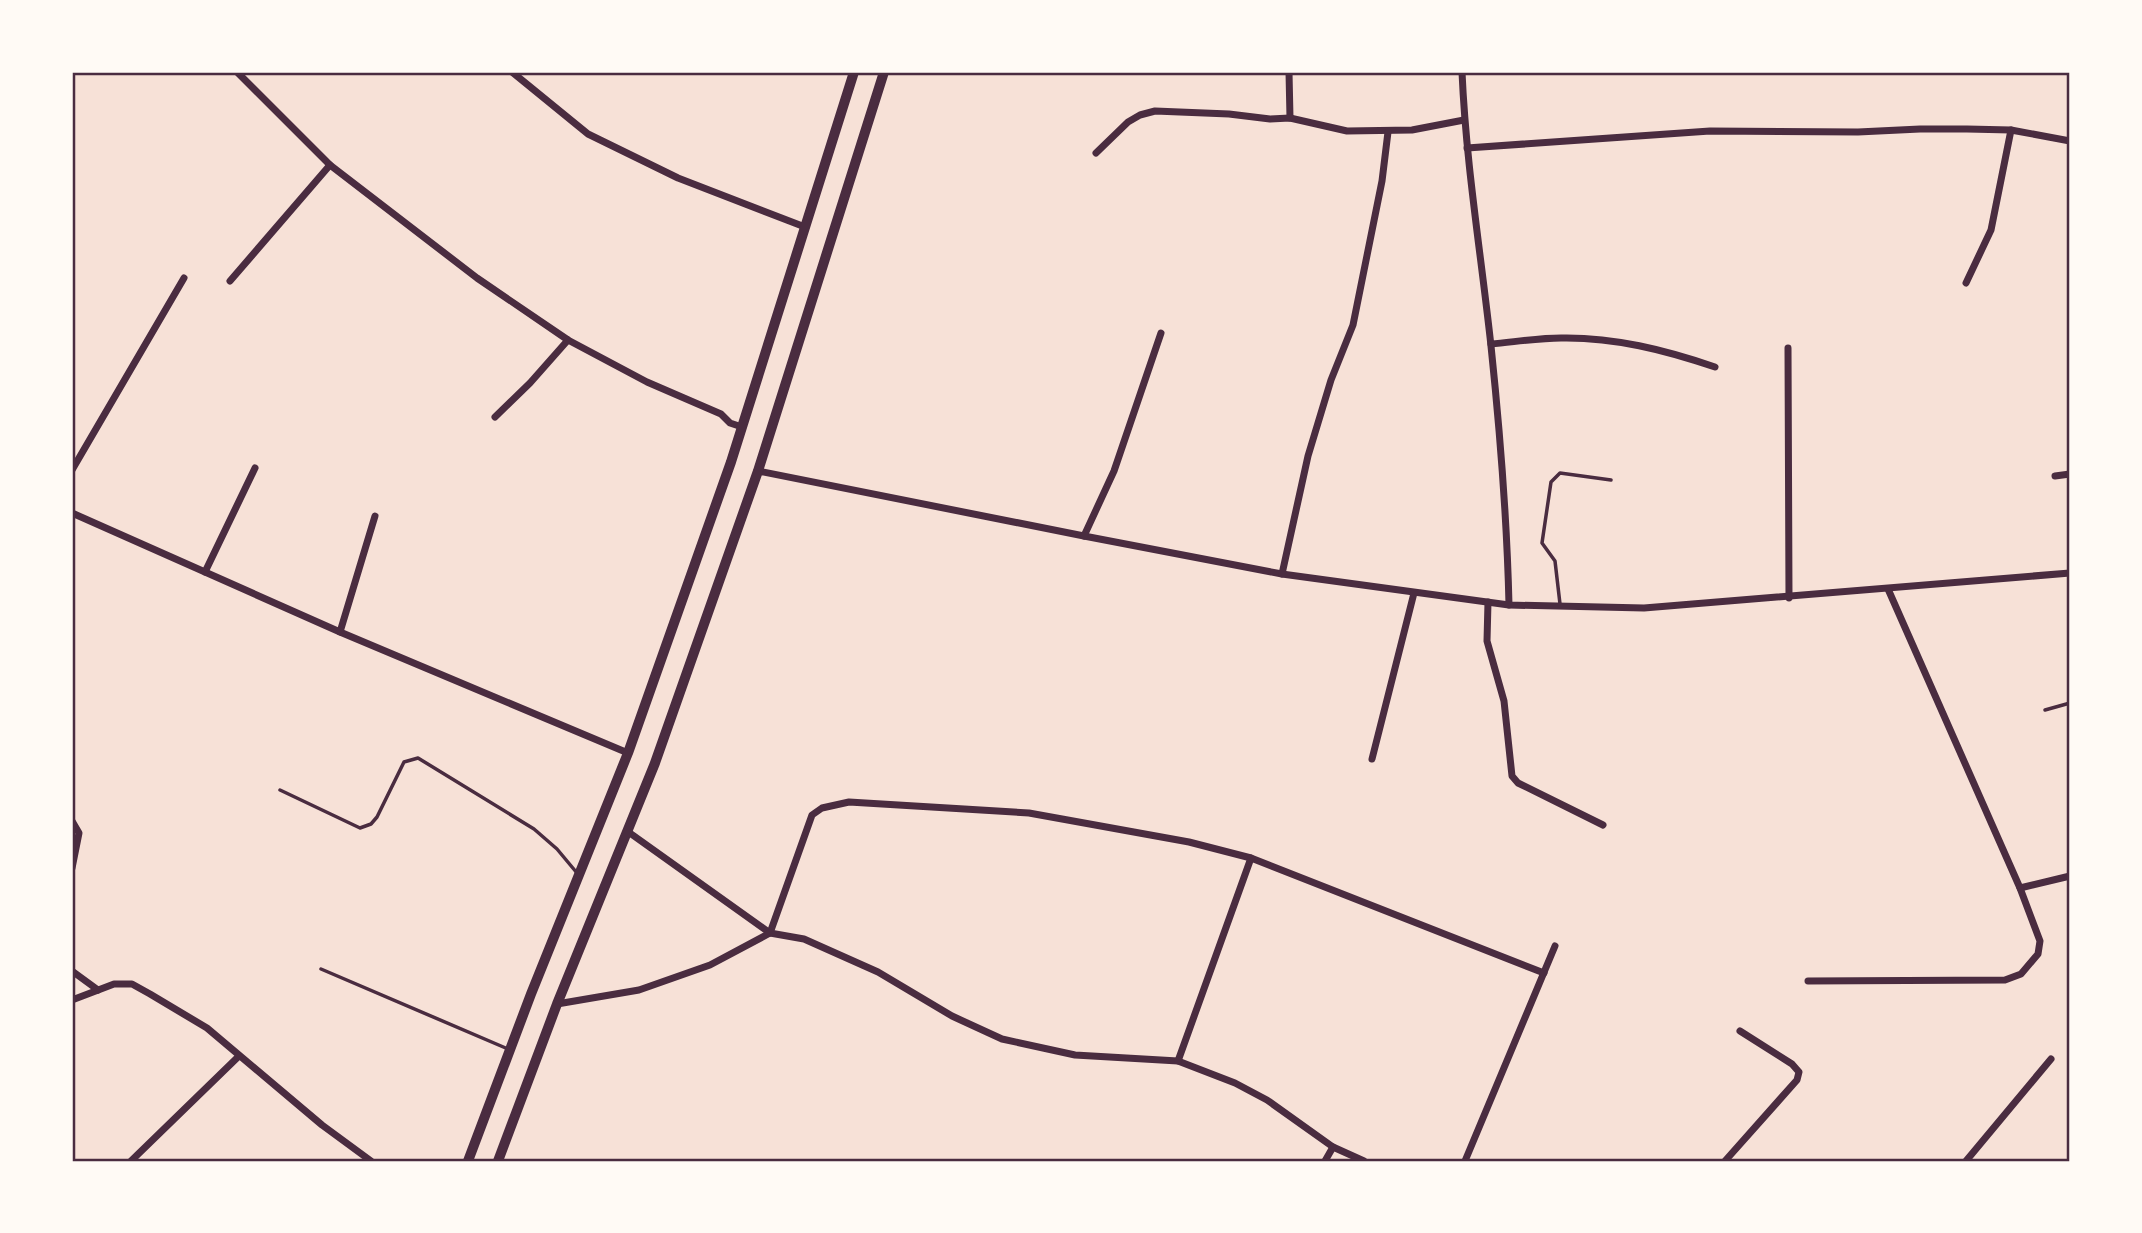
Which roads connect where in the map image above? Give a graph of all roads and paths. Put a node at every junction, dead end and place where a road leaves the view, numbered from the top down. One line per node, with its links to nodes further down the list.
1 (237, 72): 14 (street)
2 (512, 72): 15 (street)
3 (854, 72): 15 (main road)
4 (884, 72): 28 (main road)
5 (1289, 72): 7 (street)
6 (1462, 72): 8 (street)
7 (1290, 118): 10 (street); 13 (street)
8 (1464, 120): 10 (street); 12 (street)
9 (2011, 131): 11 (street); 12 (street); 18 (street)
10 (1388, 132): 36 (street)
11 (2070, 141)
12 (1467, 148): 21 (street)
13 (1096, 153)
14 (330, 164): 17 (street); 20 (street)
15 (805, 227): 25 (main road)
16 (184, 278): 27 (street)
17 (230, 281)
18 (1966, 284)
19 (1161, 333): 34 (street)
20 (568, 340): 24 (street); 25 (street)
21 (1491, 344): 23 (street); 42 (street)
22 (1788, 348): 40 (street)
23 (1715, 367)
24 (495, 417)
25 (742, 427): 47 (main road)
26 (255, 468): 35 (street)
27 (72, 470)
28 (758, 471): 34 (street); 52 (main road)
29 (2070, 474): 30 (street)
30 (2055, 477)
31 (1611, 480): 43 (lane)
32 (72, 513): 35 (street)
33 (375, 516): 44 (street)
34 (1084, 537): 36 (street)
35 (205, 572): 44 (street)
36 (1282, 573): 39 (street)
37 (2070, 573): 38 (street)
38 (1888, 589): 40 (street); 57 (street)
39 (1414, 593): 41 (street); 48 (street)
40 (1789, 598): 43 (street)
41 (1488, 602): 42 (street); 51 (street)
42 (1509, 605): 43 (street)
43 (1560, 606)
44 (340, 632): 47 (street)
45 (2070, 703): 46 (lane)
46 (2045, 710)
47 (628, 753): 55 (main road)
48 (1372, 759)
49 (280, 790): 55 (lane)
50 (72, 821): 54 (street)
51 (1603, 825)
52 (627, 831): 58 (street); 66 (main road)
53 (1251, 858): 58 (street); 62 (street); 71 (street)
54 (72, 868)
55 (579, 875): 68 (main road)
56 (2070, 876): 57 (street)
57 (2020, 888): 63 (street)
58 (770, 933): 66 (street); 71 (street)
59 (1555, 946): 62 (street)
60 (321, 970): 68 (lane)
61 (72, 971): 64 (street)
62 (1544, 973): 79 (street)
63 (1808, 981)
64 (98, 990): 65 (street); 69 (street)
65 (72, 1000)
66 (557, 1004): 76 (main road)
67 (1740, 1031): 80 (street)
68 (510, 1049): 75 (main road)
69 (239, 1056): 73 (street); 74 (street)
70 (2051, 1059): 81 (street)
71 (1178, 1061): 72 (street)
72 (1333, 1147): 77 (street); 78 (street)
73 (131, 1161)
74 (371, 1161)
75 (468, 1161)
76 (499, 1161)
77 (1325, 1161)
78 (1364, 1161)
79 (1465, 1161)
80 (1725, 1161)
81 (1966, 1161)

